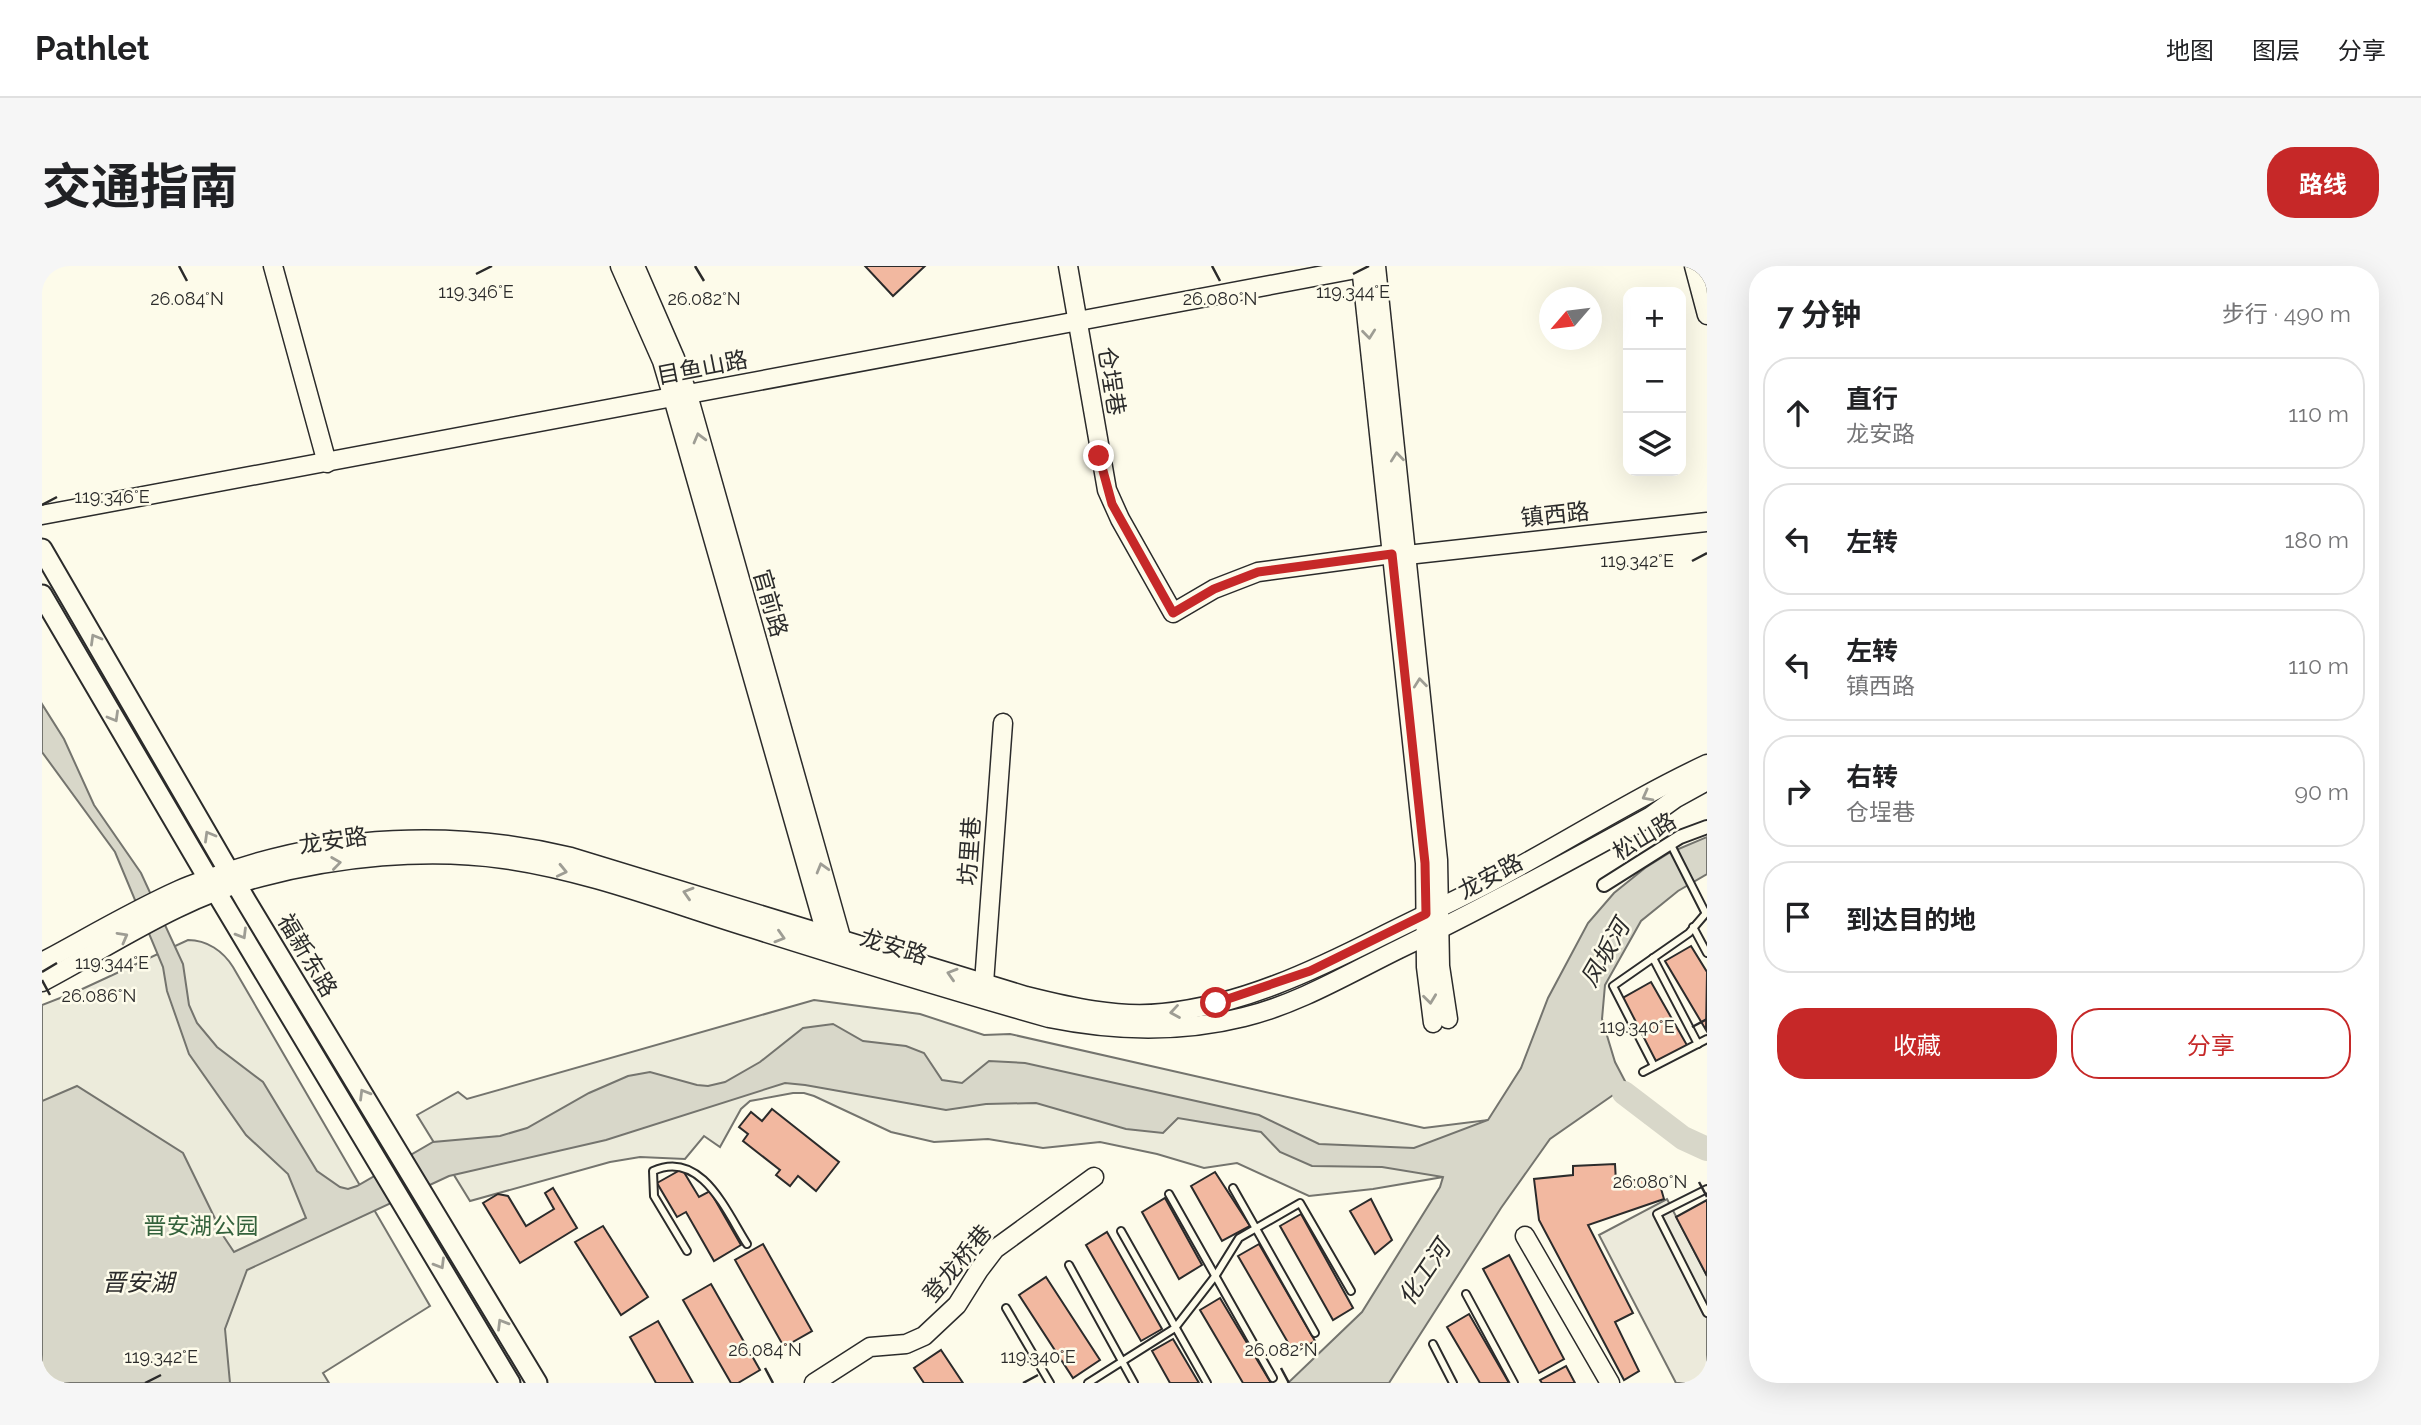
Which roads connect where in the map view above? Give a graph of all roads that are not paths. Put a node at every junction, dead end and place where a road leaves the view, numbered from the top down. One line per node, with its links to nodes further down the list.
1 (273, 266): 10 (main road)
2 (620, 266): 9 (main road, 官前路)
3 (635, 266): 9 (main road, 官前路)
4 (1068, 266): 8 (main road, 仓埕巷)
5 (1368, 266): 8 (main road, 目鱼山路); 14 (main road)
6 (1694, 266): 7 (main road)
7 (1707, 315)
8 (1078, 321): 9 (main road, 目鱼山路); 16 (main road, 仓埕巷)
9 (680, 396): 10 (main road, 目鱼山路); 29 (main road, 官前路)
10 (327, 463): 11 (main road, 目鱼山路)
11 (42, 515)
12 (1707, 522): 14 (main road, 镇西路)
13 (42, 549): 22 (main road, 福新东路, one-way to 13)
14 (1400, 554): 16 (main road, 镇西路); 25 (main road)
15 (42, 595): 23 (main road, 福新东路, one-way to 23)
16 (1173, 613)
17 (1003, 723): 34 (main road, 坊里巷)
18 (1707, 764): 25 (main road, 龙安路, one-way to 25)
19 (1707, 781): 28 (main road, 龙安路)
20 (1707, 827): 21 (street, 松山路)
21 (1670, 843): 24 (street, 松山路); 26 (lane)
22 (233, 878): 23 (main road, 龙安路); 29 (main road, 龙安路); 61 (main road, 福新东路, one-way to 22)
23 (212, 885): 32 (main road, 龙安路); 33 (main road, 龙安路, one-way to 23); 60 (main road, 福新东路, one-way to 60)
24 (1604, 885)
25 (1432, 911): 28 (main road); 34 (main road, 龙安路, one-way to 34)
26 (1706, 912): 27 (lane)
27 (1693, 927): 30 (lane); 31 (lane)
28 (1433, 933): 29 (main road, 龙安路); 35 (main road)
29 (837, 947): 34 (main road, 龙安路, one-way to 29)
30 (1707, 953)
31 (1653, 958): 37 (lane); 38 (lane)
32 (42, 962)
33 (42, 982)
34 (984, 983)
35 (1441, 1021)
36 (1707, 1039): 37 (lane)
37 (1698, 1044): 38 (lane)
38 (1654, 1066): 39 (lane)
39 (1643, 1072)
40 (1094, 1177): 62 (main road, 登龙桥巷)
41 (1233, 1188): 44 (lane)
42 (1707, 1189): 54 (lane)
43 (1169, 1194): 50 (lane)
44 (1256, 1228): 50 (lane); 51 (lane); 56 (lane)
45 (1121, 1231): 55 (lane)
46 (1525, 1236): 69 (main road)
47 (747, 1244): 48 (lane)
48 (687, 1251)
49 (1069, 1265): 58 (lane)
50 (1216, 1275): 55 (lane); 59 (lane)
51 (1351, 1291)
52 (1466, 1294): 68 (lane)
53 (1006, 1308): 63 (lane)
54 (1707, 1313)
55 (1175, 1328): 58 (lane); 66 (lane)
56 (1315, 1333)
57 (1433, 1344): 67 (lane)
58 (1122, 1361): 64 (lane); 65 (lane)
59 (1273, 1378)
60 (510, 1383)
61 (537, 1383)
62 (814, 1383)
63 (1050, 1383)
64 (1088, 1383)
65 (1134, 1383)
66 (1208, 1383)
67 (1453, 1383)
68 (1514, 1383)
69 (1609, 1383)

